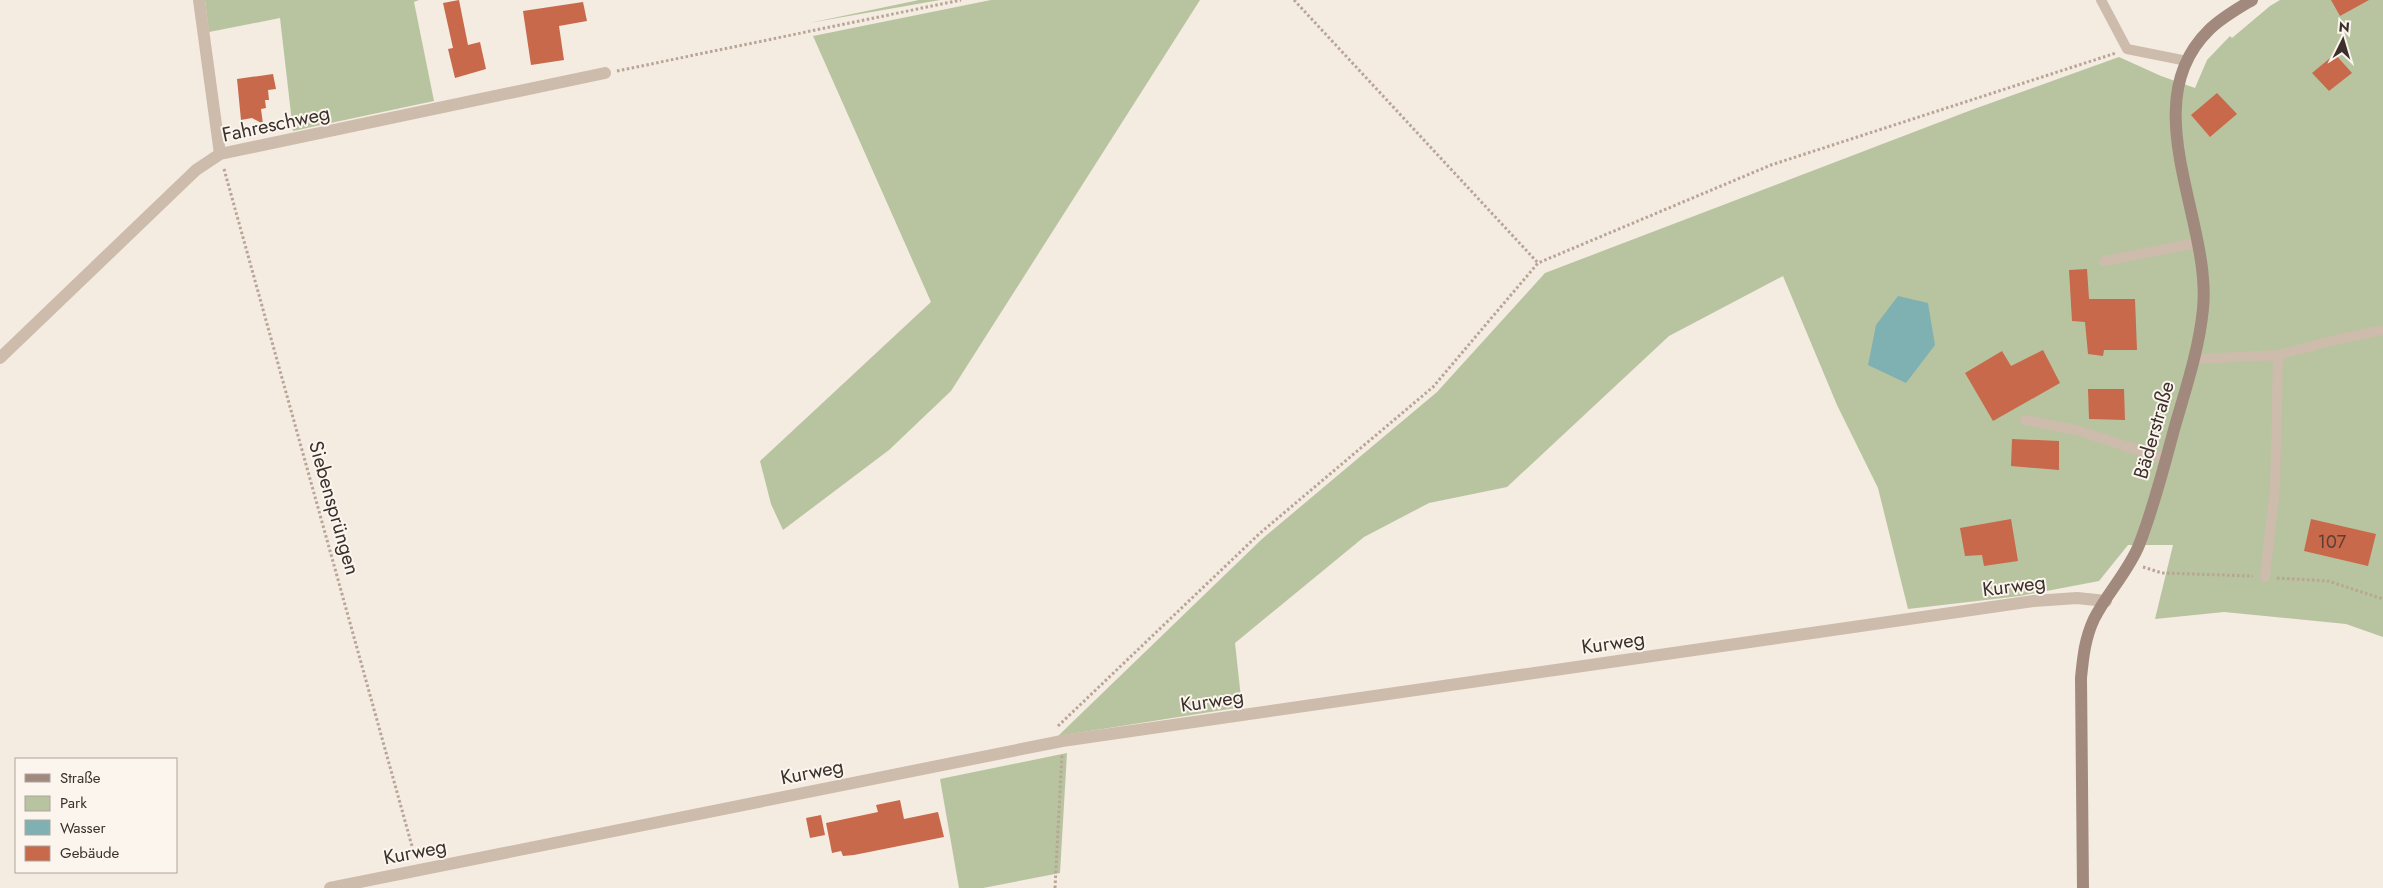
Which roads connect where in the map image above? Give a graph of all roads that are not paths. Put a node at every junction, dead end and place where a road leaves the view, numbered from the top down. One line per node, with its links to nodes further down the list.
1 (199, 0): 6 (street)
2 (2101, 0): 4 (lane)
3 (2252, 0): 4 (street, Bäderstraße)
4 (2187, 61): 7 (street, Bäderstraße)
5 (605, 73): 6 (street, Fahreschweg)
6 (220, 154): 11 (street, Fahreschweg)
7 (2197, 243): 8 (lane); 12 (street, Bäderstraße)
8 (2104, 261)
9 (2383, 330): 10 (lane)
10 (2278, 355): 12 (lane); 15 (lane)
11 (0, 358)
12 (2194, 359): 14 (street, Bäderstraße)
13 (2026, 420): 14 (lane)
14 (2166, 460): 16 (street, Bäderstraße)
15 (2265, 577)
16 (2106, 601): 17 (street, Kurweg); 18 (street, Bäderstraße)
17 (330, 888)
18 (2083, 888)

